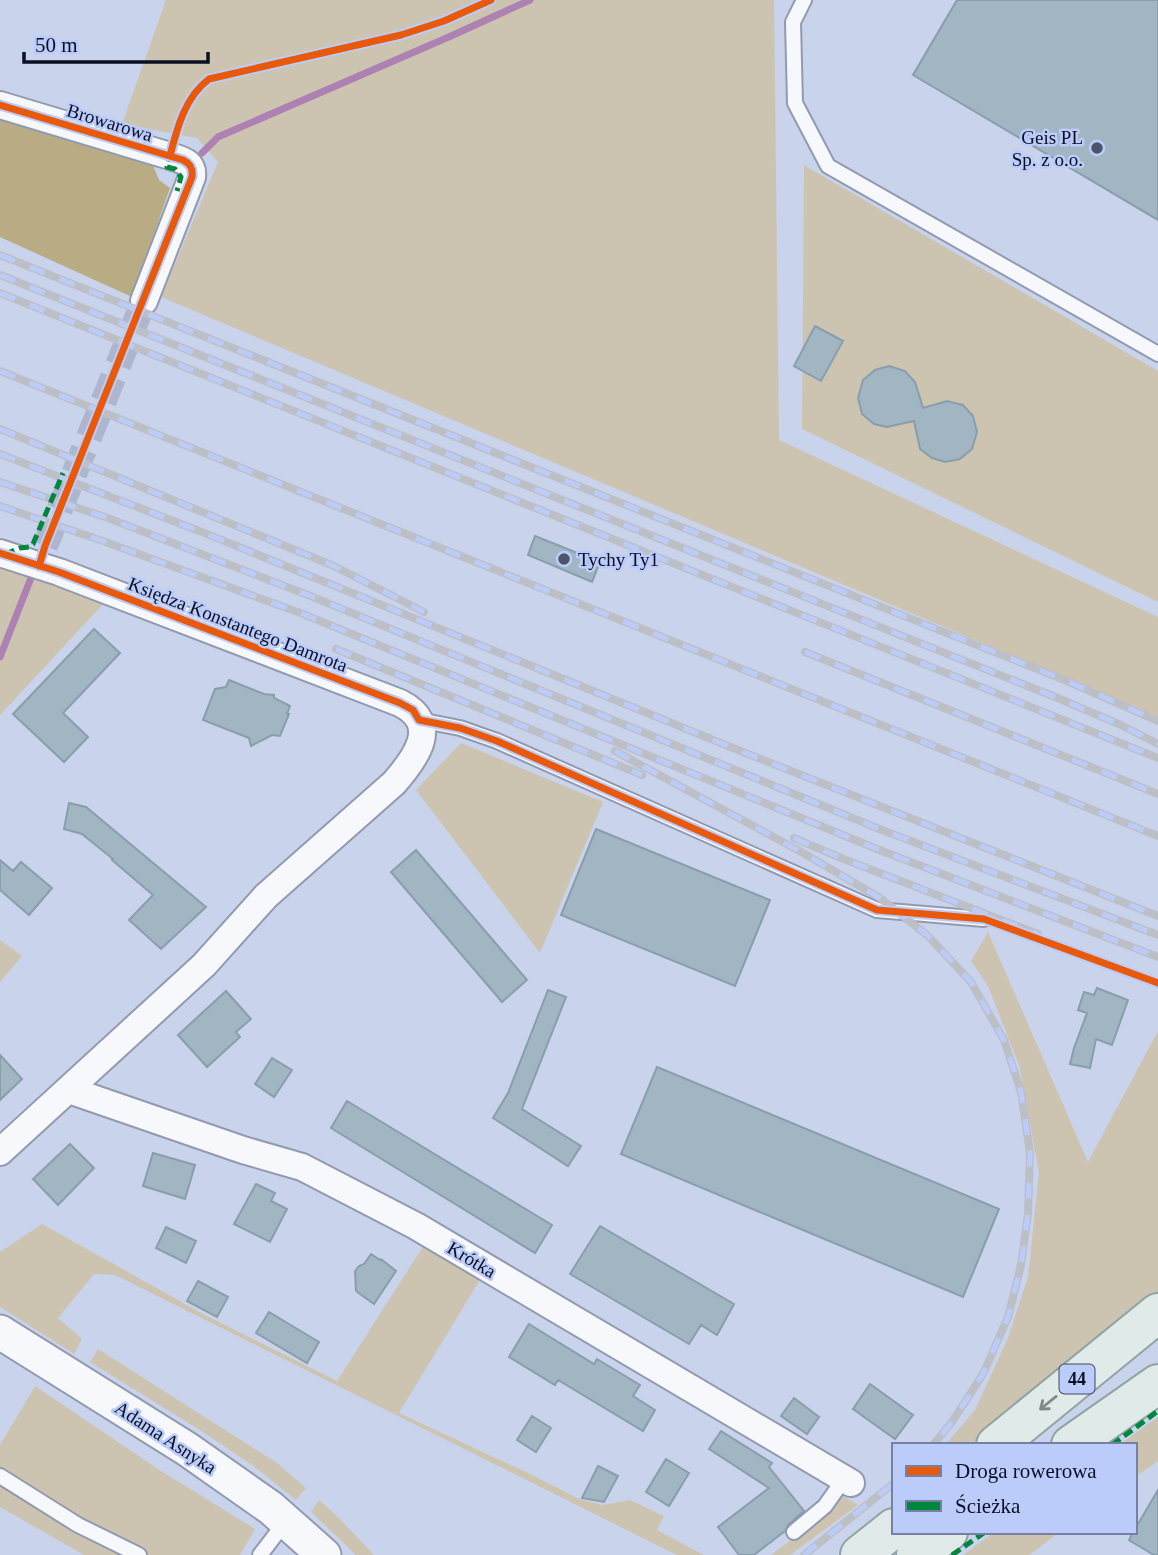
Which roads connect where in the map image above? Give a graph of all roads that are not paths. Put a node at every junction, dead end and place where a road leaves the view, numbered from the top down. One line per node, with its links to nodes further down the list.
1 (804, 0): 4 (lane)
2 (0, 105): 3 (street, Browarowa)
3 (144, 301)
4 (1158, 354)
5 (0, 553): 6 (street, Księdza Konstantego Damrota)
6 (419, 720): 7 (lane); 8 (street)
7 (984, 919)
8 (69, 1090): 9 (street); 16 (street, Krótka)
9 (0, 1152)
10 (1158, 1313): 13 (main road, 44, one-way to 13)
11 (0, 1332): 17 (street, Adama Asnyka)
12 (1158, 1384): 14 (main road, 44)
13 (998, 1443)
14 (1075, 1443)
15 (0, 1476): 21 (lane)
16 (847, 1480): 19 (lane)
17 (286, 1521): 22 (lane); 23 (street, Adama Asnyka)
18 (892, 1530): 24 (main road)
19 (794, 1532)
20 (945, 1534): 25 (main road)
21 (139, 1555)
22 (260, 1555)
23 (324, 1555)
24 (860, 1555)
25 (916, 1555)

